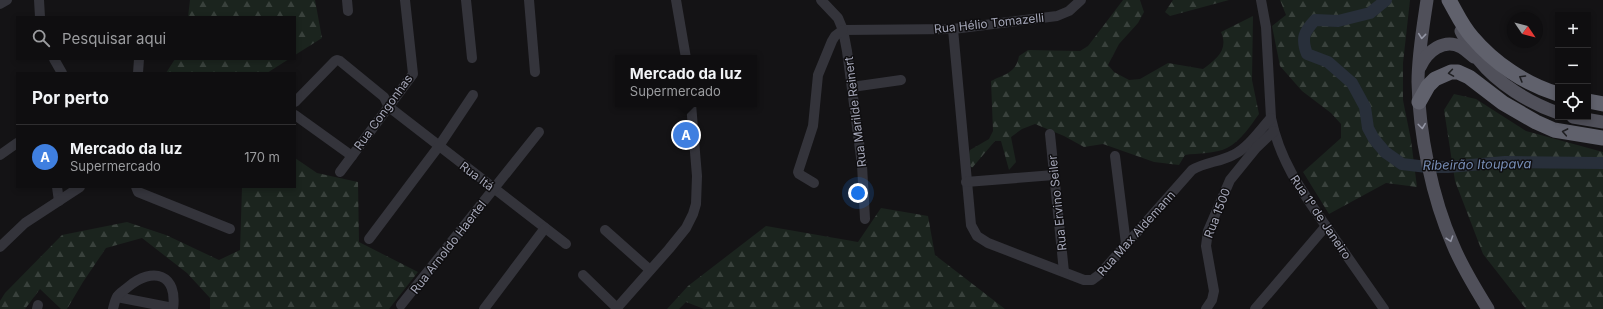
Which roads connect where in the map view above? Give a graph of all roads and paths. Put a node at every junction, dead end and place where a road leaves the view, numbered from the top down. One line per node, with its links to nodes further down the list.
1 (7, 0): 13 (street)
2 (39, 0): 15 (street)
3 (347, 0): 14 (street)
4 (405, 0): 35 (street, Rua Congonhas)
5 (466, 0): 19 (street)
6 (529, 0): 25 (street)
7 (676, 0): 18 (street)
8 (821, 0): 17 (street)
9 (1081, 0): 16 (street, Rua Hélio Tomazelli)
10 (1261, 0): 39 (street, Rua 1º de Janeiro)
11 (1426, 0): 26 (main road, one-way to 26)
12 (1448, 0): 22 (main road); 29 (highway, one-way to 12)
13 (0, 4)
14 (348, 11)
15 (40, 16)
16 (953, 29): 17 (street, Rua Hélio Tomazelli); 53 (street, Rua Max Aldemann)
17 (843, 30): 28 (street, Rua Marilde Reinert); 54 (street)
18 (685, 55)
19 (472, 58)
20 (55, 60): 23 (street)
21 (139, 60): 24 (street)
22 (1479, 60): 26 (main road); 37 (main road)
23 (61, 72)
24 (138, 72)
25 (536, 72)
26 (1418, 72): 32 (main road)
27 (901, 80): 28 (street)
28 (852, 87): 60 (street, Rua Marilde Reinert)
29 (1555, 93)
30 (473, 96): 47 (street)
31 (296, 101): 35 (street, Rua Itá)
32 (1419, 102): 45 (highway, one-way to 32); 81 (main road, one-way to 81)
33 (1591, 102): 34 (highway)
34 (1603, 104)
35 (389, 107): 47 (street, Rua Itá); 49 (street, Rua Congonhas)
36 (691, 107): 69 (street)
37 (1555, 112)
38 (296, 116): 49 (street)
39 (1271, 118): 42 (street, Rua 1º de Janeiro); 67 (street, Rua Max Aldemann)
40 (1591, 120): 41 (main road)
41 (1603, 122)
42 (1274, 131): 61 (street, Rua 1º de Janeiro); 78 (street, Rua 1500)
43 (539, 132): 58 (street, Rua Arnoldo Haertel)
44 (1050, 134): 52 (street, Rua Ervino Seiler)
45 (1603, 138)
46 (16, 144): 48 (street)
47 (439, 146): 58 (street, Rua Itá); 65 (street)
48 (0, 155)
49 (352, 156): 51 (street, Rua Congonhas)
50 (1115, 156): 67 (street)
51 (340, 172)
52 (1054, 175): 53 (street); 70 (street, Rua Ervino Seiler)
53 (966, 182): 70 (street, Rua Max Aldemann)
54 (814, 183)
55 (57, 188): 59 (street)
56 (78, 188): 59 (street)
57 (136, 188): 63 (street)
58 (494, 188): 62 (street, Rua Itá); 73 (street, Rua Arnoldo Haertel)
59 (59, 201): 68 (street)
60 (865, 219)
61 (1326, 226): 79 (street); 80 (street, Rua 1º de Janeiro)
62 (545, 228): 66 (street, Rua Itá); 77 (street)
63 (230, 229)
64 (605, 230): 69 (street)
65 (370, 239)
66 (566, 244)
67 (1126, 244): 70 (street, Rua Max Aldemann)
68 (0, 247)
69 (650, 270): 75 (street)
70 (1064, 272)
71 (583, 275): 75 (street)
72 (117, 297): 74 (street); 74 (street); 76 (street)
73 (401, 306)
74 (173, 308)
75 (617, 308)
76 (113, 309)
77 (484, 309)
78 (1206, 309)
79 (1255, 309)
80 (1384, 309)
81 (1488, 309)

